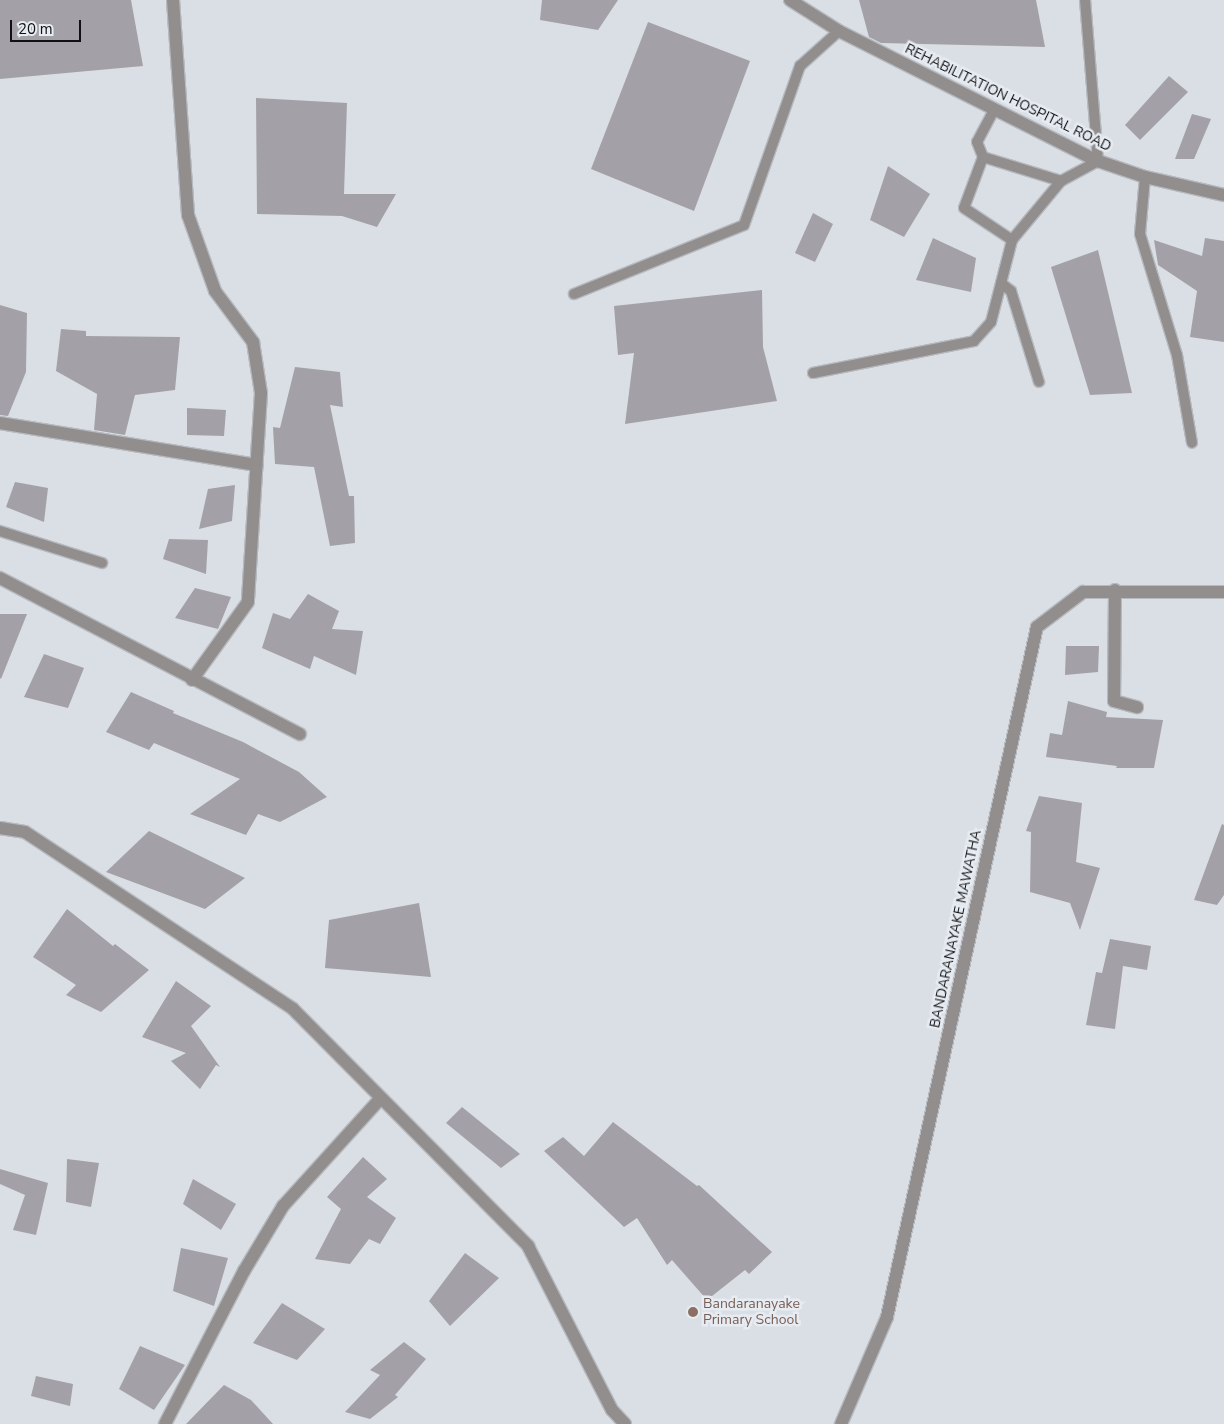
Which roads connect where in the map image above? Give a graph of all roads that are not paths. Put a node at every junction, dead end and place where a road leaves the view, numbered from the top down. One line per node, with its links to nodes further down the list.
1 (172, 0): 18 (street)
2 (790, 0): 4 (street, REHABILITATION HOSPITAL ROAD)
3 (1085, 0): 7 (lane)
4 (839, 31): 5 (street, REHABILITATION HOSPITAL ROAD); 13 (lane)
5 (994, 110): 6 (lane); 7 (street, REHABILITATION HOSPITAL ROAD)
6 (983, 157): 9 (lane); 11 (lane)
7 (1098, 161): 8 (street, REHABILITATION HOSPITAL ROAD); 9 (lane)
8 (1145, 177): 10 (street, REHABILITATION HOSPITAL ROAD); 17 (lane)
9 (1061, 181): 11 (lane)
10 (1224, 195)
11 (1012, 240): 12 (lane)
12 (1001, 284): 14 (lane); 15 (lane)
13 (574, 294)
14 (813, 373)
15 (1039, 382)
16 (0, 423): 18 (street)
17 (1192, 443)
18 (257, 465): 24 (street)
19 (0, 531): 20 (lane)
20 (102, 563)
21 (0, 578): 24 (street)
22 (1115, 590): 23 (street, BANDARANAYAKE MAWATHA); 25 (street); 31 (street, BANDARANAYAKE MAWATHA)
23 (1224, 592)
24 (192, 680): 26 (street)
25 (1137, 707)
26 (300, 734)
27 (0, 828): 28 (street)
28 (380, 1099): 29 (street); 30 (street)
29 (165, 1424)
30 (625, 1424)
31 (841, 1424)

